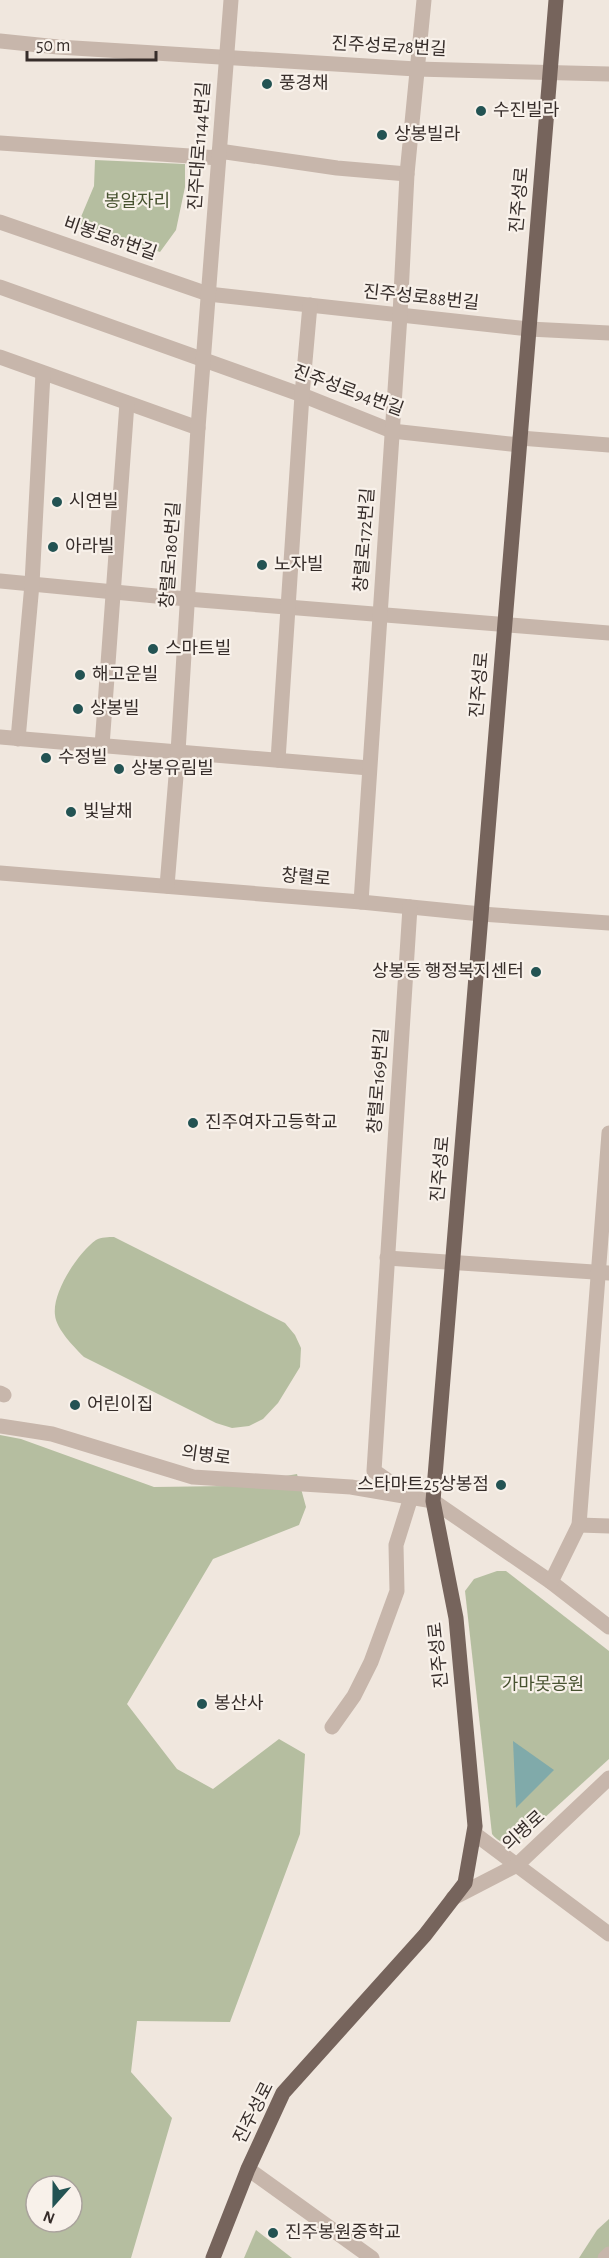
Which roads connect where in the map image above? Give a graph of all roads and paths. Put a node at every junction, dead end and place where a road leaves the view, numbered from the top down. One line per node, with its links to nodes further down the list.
1 (231, 0): 5 (street, 진주대로1144번길)
2 (424, 0): 6 (street, 창렬로172번길)
3 (556, 0): 7 (main road, 진주성로)
4 (0, 40): 5 (street, 진주성로78번길)
5 (227, 57): 6 (street, 진주성로78번길); 10 (street, 진주대로1144번길)
6 (416, 69): 7 (street, 진주성로78번길); 11 (street, 창렬로172번길)
7 (550, 73): 8 (street, 진주성로78번길); 17 (main road, 진주성로)
8 (609, 74)
9 (0, 143): 10 (street)
10 (219, 155): 11 (street); 14 (street, 진주대로1144번길)
11 (407, 174): 16 (street, 창렬로172번길)
12 (0, 222): 14 (street, 비봉로81번길)
13 (0, 287): 20 (street)
14 (208, 294): 15 (street, 진주성로88번길); 20 (street, 창렬로180번길)
15 (310, 305): 16 (street, 진주성로88번길); 22 (street)
16 (400, 315): 17 (street, 진주성로88번길); 25 (street, 창렬로172번길)
17 (529, 329): 18 (street, 진주성로88번길); 26 (main road, 진주성로)
18 (609, 333)
19 (0, 357): 21 (street)
20 (204, 360): 22 (street, 진주성로94번길); 24 (street, 창렬로180번길)
21 (44, 373): 23 (street); 29 (street)
22 (302, 395): 25 (street, 진주성로94번길); 32 (street)
23 (127, 403): 24 (street); 30 (street)
24 (198, 428): 31 (street, 창렬로180번길)
25 (392, 431): 26 (street, 진주성로94번길); 33 (street, 창렬로172번길)
26 (520, 442): 27 (street, 진주성로94번길); 34 (main road, 진주성로)
27 (609, 446)
28 (0, 581): 29 (street)
29 (32, 584): 30 (street); 37 (street)
30 (112, 592): 31 (street); 38 (street)
31 (188, 599): 32 (street); 39 (street, 창렬로180번길)
32 (289, 606): 33 (street); 40 (street)
33 (380, 615): 34 (street); 41 (street, 창렬로172번길)
34 (505, 625): 35 (street); 46 (main road, 진주성로)
35 (609, 633)
36 (0, 737): 37 (street)
37 (18, 739): 38 (street)
38 (102, 746): 39 (street)
39 (178, 752): 40 (street); 43 (street, 창렬로180번길)
40 (278, 760): 41 (street)
41 (369, 768): 44 (street, 창렬로172번길)
42 (0, 873): 43 (street, 창렬로)
43 (167, 886): 44 (street, 창렬로)
44 (361, 902): 45 (street, 창렬로)
45 (410, 907): 46 (street, 창렬로); 49 (street, 창렬로169번길)
46 (481, 914): 47 (street, 창렬로); 50 (main road, 진주성로)
47 (609, 923)
48 (609, 1133): 51 (street)
49 (387, 1258): 50 (street); 53 (street, 창렬로169번길)
50 (453, 1263): 51 (street); 54 (main road, 진주성로)
51 (603, 1272): 55 (street)
52 (0, 1426): 53 (street, 의병로)
53 (411, 1497): 54 (street, 의병로); 59 (street)
54 (433, 1501): 57 (street, 의병로); 61 (main road, 진주성로)
55 (579, 1525): 56 (street); 57 (street)
56 (609, 1526)
57 (551, 1582): 58 (street, 의병로)
58 (609, 1627)
59 (332, 1727)
60 (609, 1778): 62 (street, 의병로)
61 (475, 1826): 62 (street); 63 (main road, 진주성로)
62 (517, 1865): 63 (street, 의병로); 64 (street)
63 (453, 1898): 65 (main road, 진주성로)
64 (607, 1930)
65 (248, 2169): 67 (main road, 진주성로); 68 (street)
66 (609, 2254): 69 (street)
67 (213, 2258)
68 (372, 2258)
69 (605, 2258)

